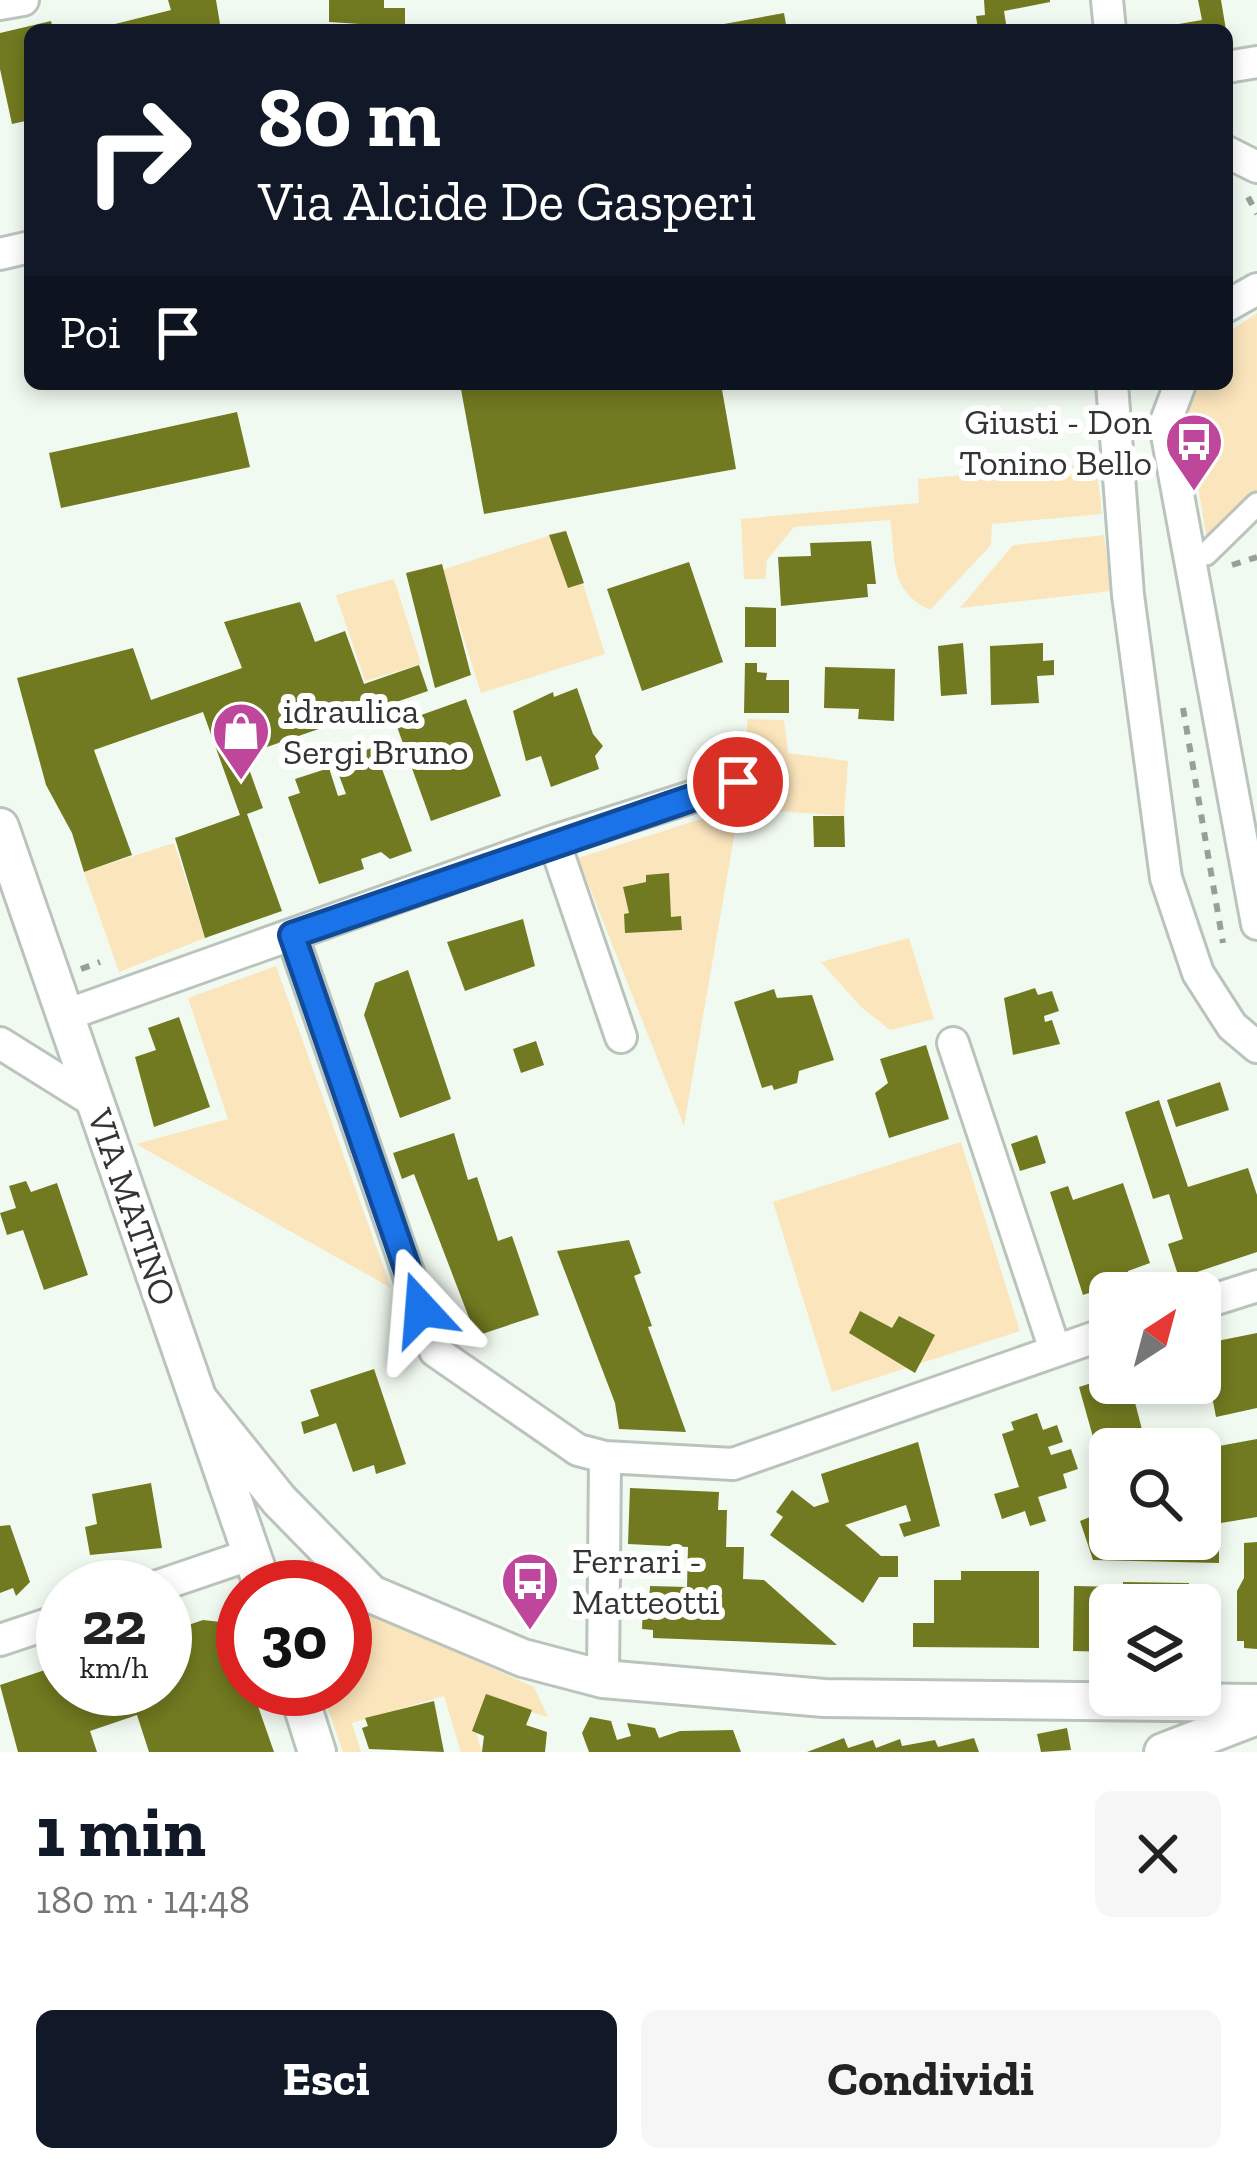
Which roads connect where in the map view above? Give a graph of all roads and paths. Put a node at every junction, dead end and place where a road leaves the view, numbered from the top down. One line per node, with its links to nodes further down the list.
1 (23, 0): 2 (street)
2 (0, 4)
3 (1112, 390): 20 (street)
4 (1161, 390): 6 (street)
5 (1178, 390): 6 (street)
6 (1165, 424): 8 (street)
7 (1257, 504): 8 (street)
8 (1198, 556): 14 (street)
9 (1255, 559): 10 (path)
10 (1257, 568)
11 (738, 782): 13 (street)
12 (0, 826): 16 (street, VIA MATINO)
13 (554, 842): 15 (street); 17 (street)
14 (1257, 924)
15 (292, 935): 16 (street); 27 (street)
16 (66, 1016): 21 (street, VIA MATINO)
17 (621, 1037)
18 (0, 1043): 21 (street)
19 (953, 1043): 25 (street)
20 (1257, 1047)
21 (96, 1103): 26 (street, VIA MATINO)
22 (1257, 1286): 23 (street)
23 (1221, 1297)
24 (1089, 1339): 25 (street)
25 (1055, 1350): 27 (street)
26 (199, 1400): 28 (street, VIA MATINO); 29 (street)
27 (605, 1457): 33 (street)
28 (255, 1560)
29 (327, 1560)
30 (372, 1603): 33 (street)
31 (36, 1628): 32 (street)
32 (0, 1640)
33 (603, 1679): 34 (street)
34 (1257, 1703)
35 (305, 1716): 37 (street)
36 (1257, 1716): 38 (street)
37 (316, 1752)
38 (1163, 1752)

